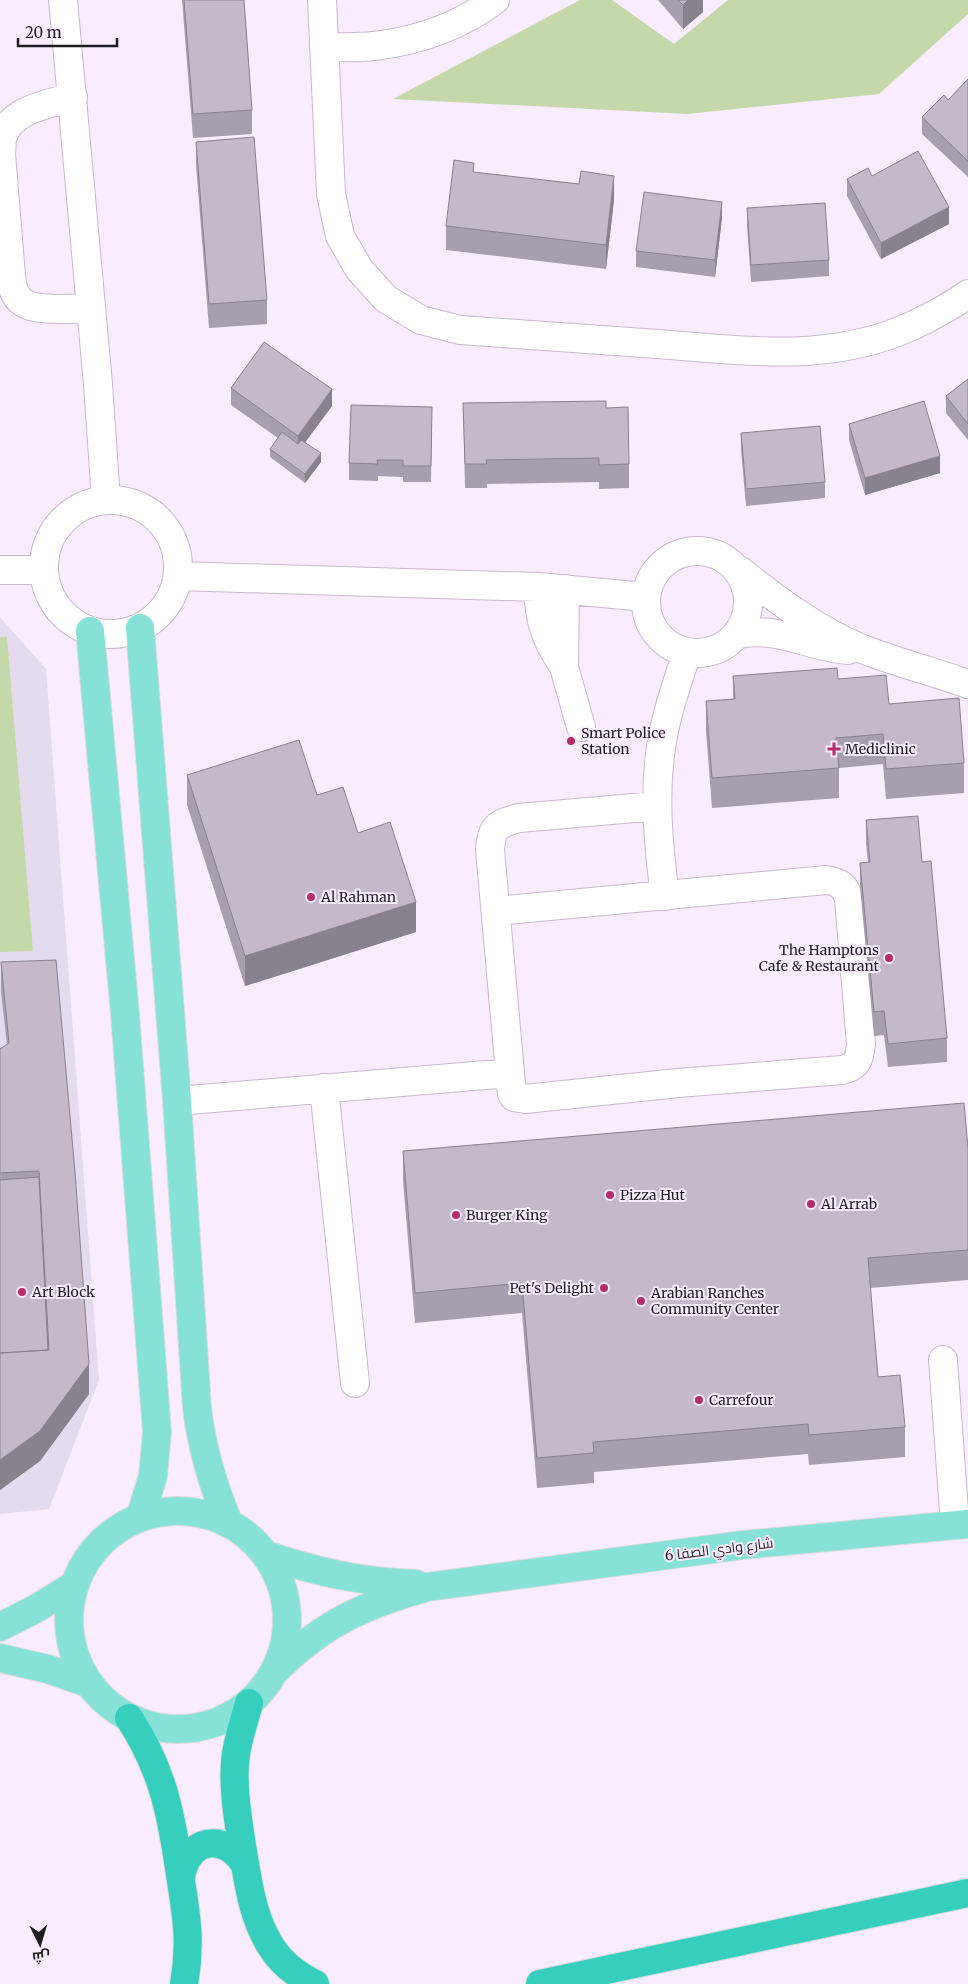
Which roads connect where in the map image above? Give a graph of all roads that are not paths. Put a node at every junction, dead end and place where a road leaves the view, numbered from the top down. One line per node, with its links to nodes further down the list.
1 (64, 0): 5 (street)
2 (322, 0): 4 (street)
3 (495, 0): 4 (street)
4 (324, 47): 6 (street)
5 (73, 97): 7 (street); 7 (street)
6 (968, 294)
7 (91, 308): 8 (street)
8 (106, 500): 11 (street); 12 (street)
9 (736, 567): 15 (street); 18 (street); 19 (street)
10 (0, 570): 11 (street)
11 (44, 570): 17 (street)
12 (178, 576): 13 (street); 16 (street)
13 (538, 587): 14 (street); 21 (street)
14 (565, 589): 15 (street); 21 (street)
15 (645, 597): 20 (street)
16 (140, 628): 17 (street); 29 (main road)
17 (90, 631): 32 (main road)
18 (738, 634): 19 (street); 20 (street)
19 (864, 650): 22 (street)
20 (687, 652): 24 (street)
21 (564, 667): 23 (street)
22 (968, 684)
23 (581, 727)
24 (657, 806): 25 (street); 26 (street)
25 (665, 896): 26 (street); 27 (street)
26 (496, 911): 27 (street)
27 (510, 1073): 28 (street)
28 (324, 1088): 29 (street); 31 (street)
29 (177, 1101): 33 (main road)
30 (943, 1360): 34 (street)
31 (354, 1383)
32 (140, 1518): 33 (main road); 37 (main road)
33 (229, 1524): 35 (main road)
34 (962, 1525): 36 (main road, شارع وادي الصفا 6)
35 (266, 1555): 36 (main road, شارع وادي الصفا 6); 40 (main road)
36 (470, 1581): 40 (main road, شارع وادي الصفا 6)
37 (74, 1585): 38 (main road); 41 (main road)
38 (0, 1627)
39 (0, 1658): 41 (main road)
40 (276, 1670): 42 (main road)
41 (88, 1683): 43 (main road)
42 (249, 1703): 43 (main road); 44 (highway)
43 (129, 1718): 45 (highway)
44 (246, 1865): 45 (highway); 48 (highway)
45 (181, 1878): 47 (highway)
46 (968, 1892): 49 (highway)
47 (184, 1984)
48 (315, 1984)
49 (540, 1984)

